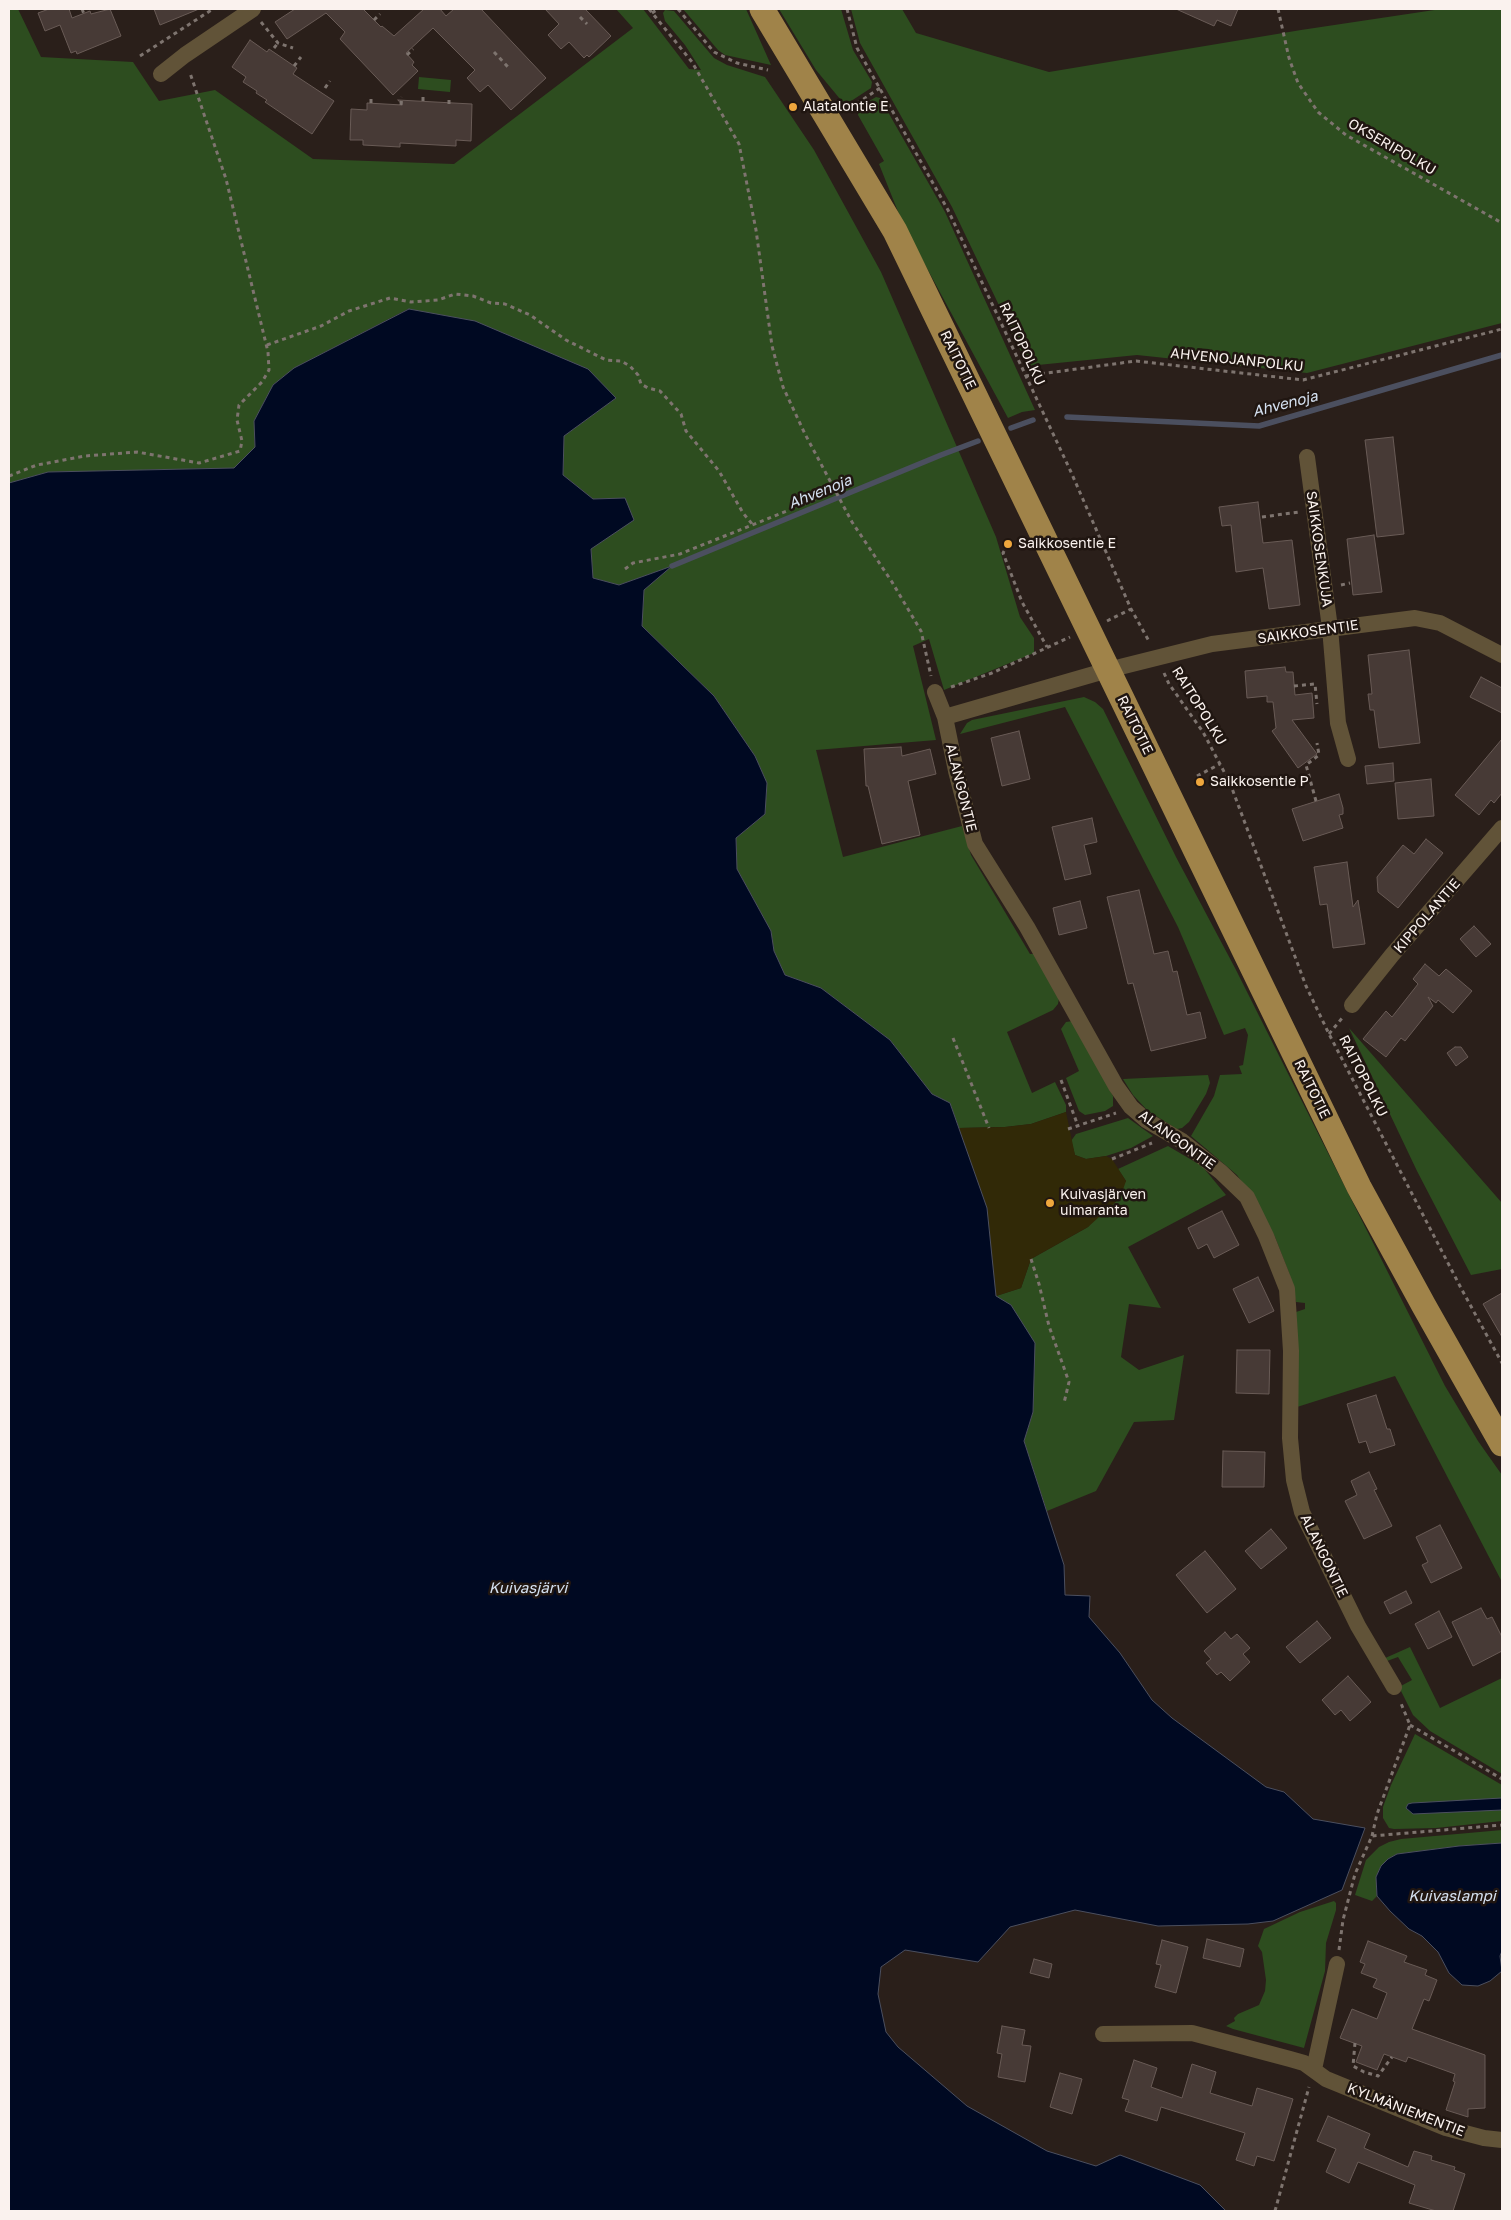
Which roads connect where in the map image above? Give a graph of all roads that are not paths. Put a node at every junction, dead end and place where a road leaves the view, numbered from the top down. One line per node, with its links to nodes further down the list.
1 (252, 9): 3 (street)
2 (762, 9): 7 (main road, RAITOTIE)
3 (161, 74)
4 (1307, 457): 5 (street, SAIKKOSENKUJA)
5 (1330, 628): 6 (street, SAIKKOSENTIE); 7 (street, SAIKKOSENTIE); 10 (street, SAIKKOSENKUJA)
6 (1502, 655)
7 (1108, 670): 9 (street); 13 (main road, RAITOTIE)
8 (935, 692): 9 (street, ALANGONTIE)
9 (945, 717): 14 (street, ALANGONTIE)
10 (1348, 760)
11 (1502, 828): 12 (street, KIPPOLANTIE)
12 (1352, 1005)
13 (1502, 1442)
14 (1394, 1687)
15 (1337, 1964): 17 (street)
16 (1103, 2034): 17 (street, KYLMÄNIEMENTIE)
17 (1314, 2069): 18 (street, KYLMÄNIEMENTIE)
18 (1502, 2140)

